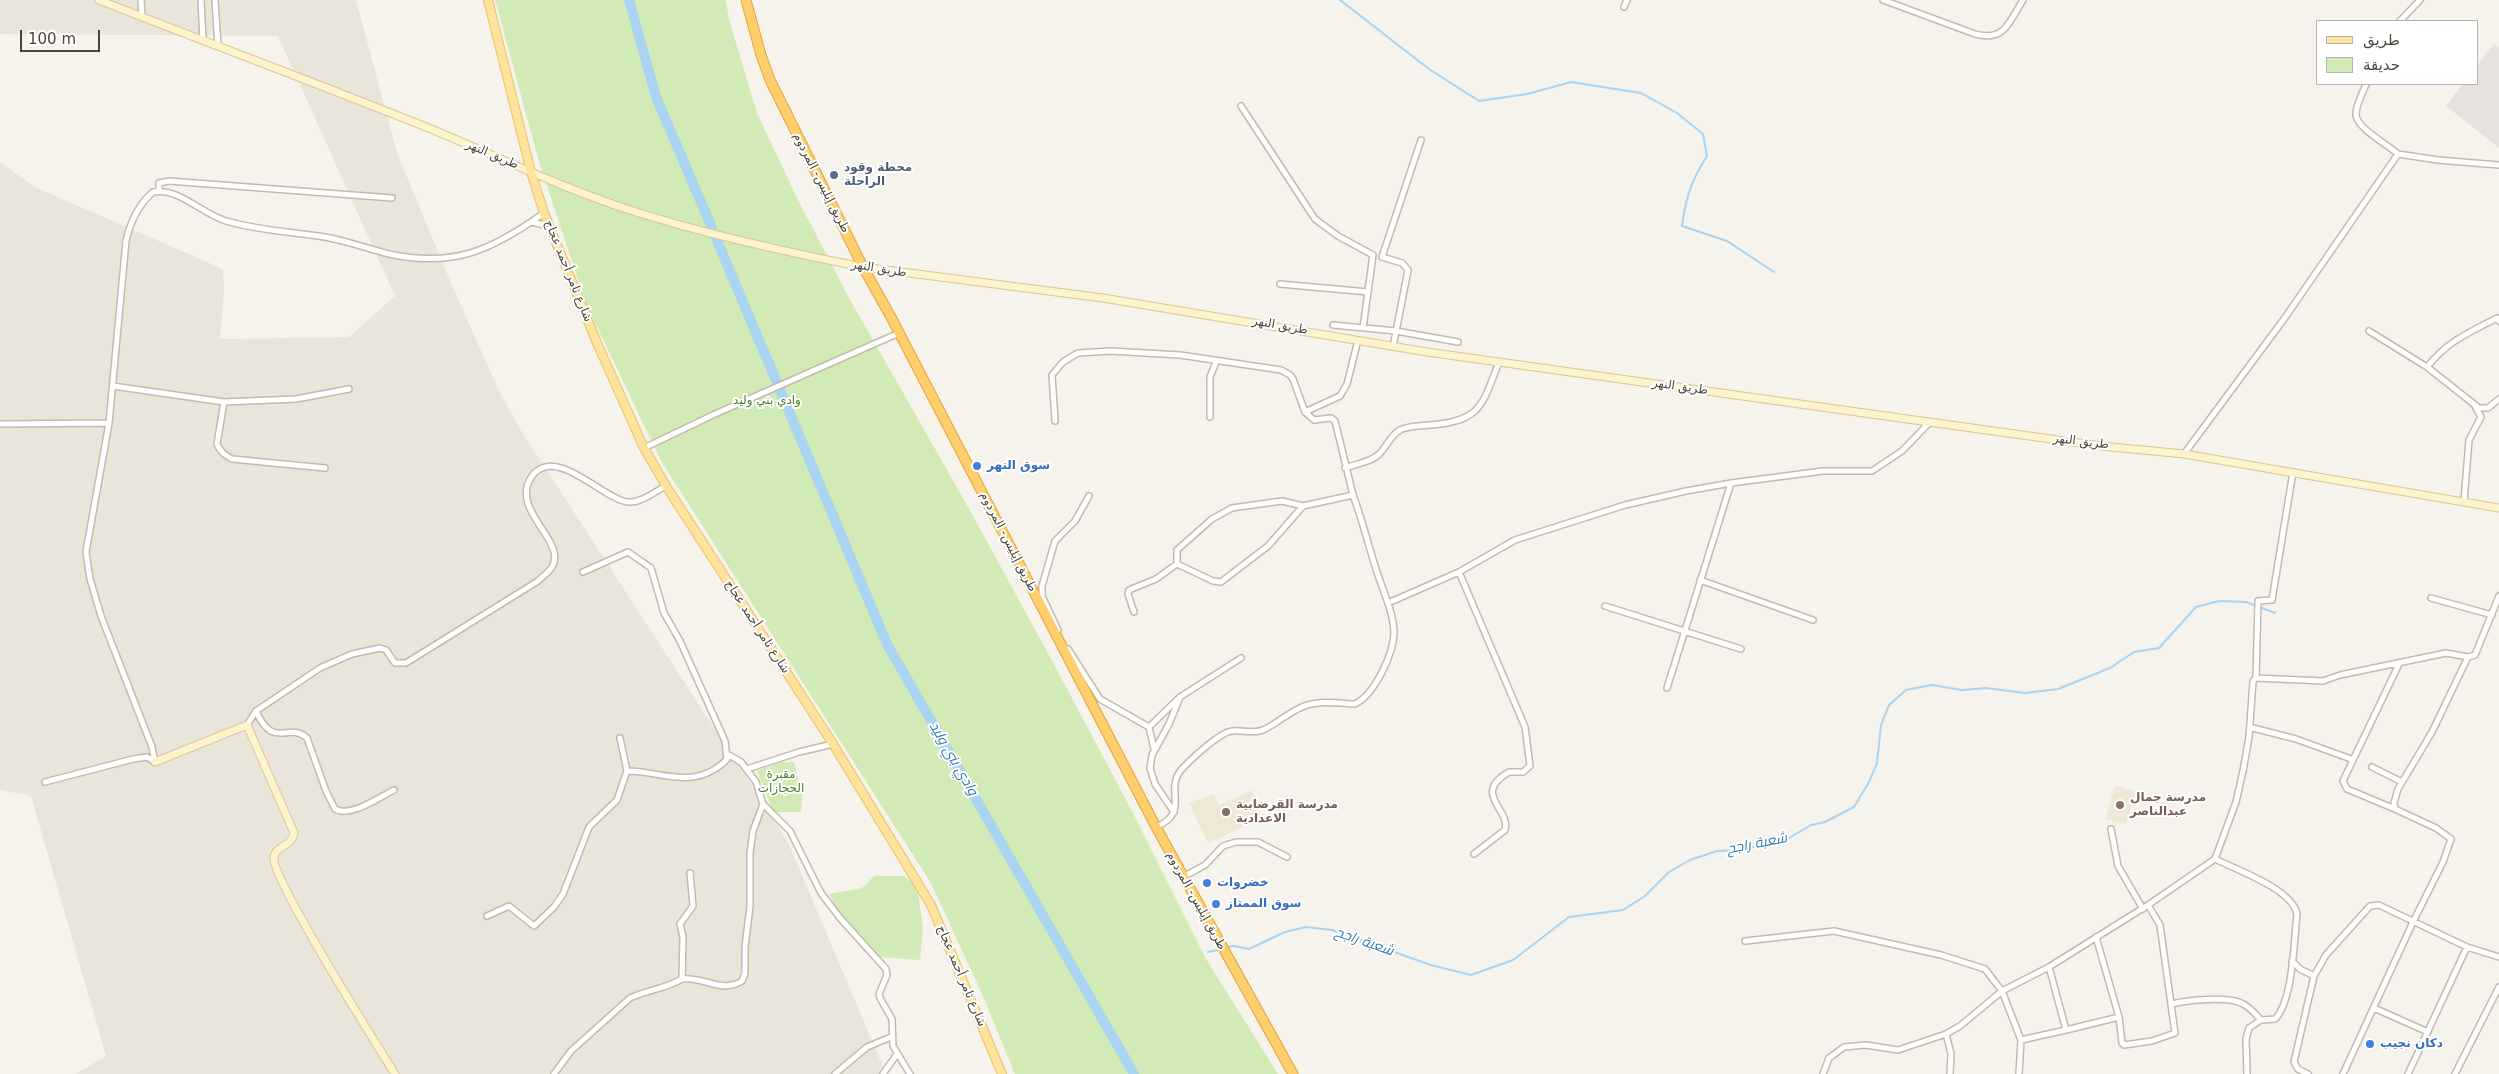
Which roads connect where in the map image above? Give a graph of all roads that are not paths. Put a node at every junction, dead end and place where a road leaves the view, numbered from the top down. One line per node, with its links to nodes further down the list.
1 (99, 0): 12 (main road, طريق النهر)
2 (141, 0): 12 (street)
3 (201, 0): 14 (street)
4 (215, 0): 15 (street)
5 (488, 0): 21 (main road, شارع ثامر أحمد عجاج)
6 (746, 0): 29 (highway, طريق إيليس- المردوم)
7 (1627, 0): 11 (street)
8 (1883, 0): 9 (street)
9 (2023, 0)
10 (2420, 0): 13 (street)
11 (1624, 7)
12 (142, 17): 14 (main road, طريق النهر)
13 (2401, 20)
14 (203, 41): 15 (main road, طريق النهر)
15 (218, 46): 21 (main road, طريق النهر)
16 (2366, 85): 19 (street)
17 (1241, 106): 27 (street)
18 (1421, 140): 28 (street)
19 (2398, 154): 20 (street); 56 (street)
20 (2499, 165)
21 (531, 172): 24 (main road, شارع ثامر أحمد عجاج); 29 (main road, طريق النهر)
22 (159, 191): 23 (street); 25 (street); 44 (street)
23 (392, 198)
24 (544, 213): 25 (street); 26 (main road, شارع ثامر أحمد عجاج)
25 (532, 222): 26 (street)
26 (549, 226): 55 (main road, شارع ثامر أحمد عجاج)
27 (1373, 255): 28 (street); 31 (street)
28 (1382, 257): 35 (street)
29 (863, 267): 37 (highway, طريق إيليس- المردوم); 38 (main road, طريق النهر)
30 (1280, 284): 31 (street)
31 (1368, 292): 34 (street)
32 (2498, 318): 43 (street)
33 (1333, 325): 34 (street)
34 (1363, 328): 35 (street)
35 (1396, 331): 39 (street); 40 (street)
36 (2370, 331): 43 (street)
37 (900, 333): 55 (street); 79 (highway, طريق إيليس- المردوم)
38 (1358, 340): 40 (main road, طريق النهر); 49 (street)
39 (1458, 342)
40 (1393, 346): 42 (main road, طريق النهر)
41 (1216, 362): 49 (street); 50 (street); 51 (street)
42 (1499, 362): 52 (main road, طريق النهر); 58 (street)
43 (2427, 367): 48 (street)
44 (113, 386): 47 (street); 53 (street)
45 (349, 389): 47 (street)
46 (2499, 399): 48 (street)
47 (224, 402): 57 (street)
48 (2475, 405): 64 (street)
49 (1306, 412): 58 (street)
50 (1210, 417)
51 (1055, 422)
52 (1930, 422): 56 (main road, طريق النهر); 60 (street)
53 (108, 423): 54 (street); 96 (street)
54 (0, 424)
55 (644, 448): 61 (main road, شارع ثامر أحمد عجاج)
56 (2184, 454): 59 (main road, طريق النهر)
57 (325, 468)
58 (1345, 468): 62 (street)
59 (2293, 472): 64 (main road, طريق النهر); 84 (street)
60 (1731, 483): 69 (street); 70 (street)
61 (666, 486): 87 (street); 92 (main road, شارع ثامر أحمد عجاج)
62 (1353, 495): 65 (street); 73 (street)
63 (1089, 496): 79 (street)
64 (2464, 501): 66 (main road, طريق النهر)
65 (1303, 506): 67 (street); 67 (street)
66 (2499, 508)
67 (1177, 564): 75 (street)
68 (583, 572): 94 (street)
69 (1459, 572): 73 (street); 108 (street)
70 (1700, 580): 77 (street); 78 (street)
71 (2499, 596): 76 (street)
72 (2430, 598): 76 (street)
73 (1388, 603): 105 (street)
74 (1605, 606): 78 (street)
75 (1134, 612)
76 (2492, 615): 81 (street)
77 (1813, 620)
78 (1686, 630): 80 (street); 85 (street)
79 (1063, 645): 89 (street); 106 (highway, طريق إيليس- المردوم)
80 (1741, 649)
81 (2468, 657): 83 (street); 101 (street)
82 (1241, 658): 86 (street)
83 (2399, 664): 84 (street); 95 (street)
84 (2256, 678): 110 (street)
85 (1667, 688)
86 (1180, 697): 89 (street); 93 (street)
87 (256, 711): 88 (street); 102 (street)
88 (247, 725): 96 (main road); 136 (main road)
89 (1149, 726): 93 (street)
90 (2253, 728): 95 (street)
91 (620, 738): 99 (street)
92 (833, 744): 98 (street); 141 (main road, شارع ثامر أحمد عجاج)
93 (1154, 749): 105 (street)
94 (728, 759): 98 (street); 99 (street)
95 (2351, 759): 104 (street)
96 (155, 762): 100 (street)
97 (2372, 767): 101 (street)
98 (747, 769): 103 (street)
99 (627, 771): 114 (street)
100 (45, 782)
101 (2402, 782): 104 (street)
102 (394, 790)
103 (763, 804): 123 (street); 133 (street)
104 (2395, 810): 115 (street)
105 (1174, 812): 106 (street)
106 (1156, 828): 112 (highway, طريق إيليس- المردوم)
107 (2111, 829): 113 (street)
108 (1474, 854)
109 (1288, 857): 112 (street)
110 (2215, 859): 113 (street); 120 (street)
111 (690, 873): 123 (street)
112 (1184, 877): 142 (highway, طريق إيليس- المردوم)
113 (2145, 907): 116 (street); 126 (street)
114 (488, 916)
115 (2413, 922): 118 (street); 122 (street); 127 (street)
116 (2096, 937): 121 (street); 128 (street)
117 (1745, 941): 125 (street)
118 (2467, 947): 119 (street); 131 (street)
119 (2499, 957)
120 (2292, 961): 122 (street); 129 (street)
121 (2049, 968): 125 (street); 130 (street)
122 (2314, 976): 147 (street)
123 (682, 979): 137 (street)
124 (2499, 987): 150 (street)
125 (2002, 991): 132 (street); 134 (street)
126 (2172, 1004): 128 (street); 129 (street)
127 (2374, 1008): 131 (street); 148 (street)
128 (2119, 1017): 130 (street)
129 (2261, 1020): 146 (street)
130 (2066, 1030): 134 (street)
131 (2428, 1032): 149 (street)
132 (1946, 1034): 143 (street); 144 (street)
133 (891, 1037): 135 (street); 138 (street)
134 (2021, 1040): 145 (street)
135 (897, 1054): 139 (street); 140 (street)
136 (395, 1074)
137 (554, 1074)
138 (835, 1074)
139 (883, 1074)
140 (910, 1074)
141 (1002, 1074)
142 (1293, 1074)
143 (1824, 1074)
144 (1950, 1074)
145 (2020, 1074)
146 (2247, 1074)
147 (2308, 1074)
148 (2343, 1074)
149 (2408, 1074)
150 (2455, 1074)

